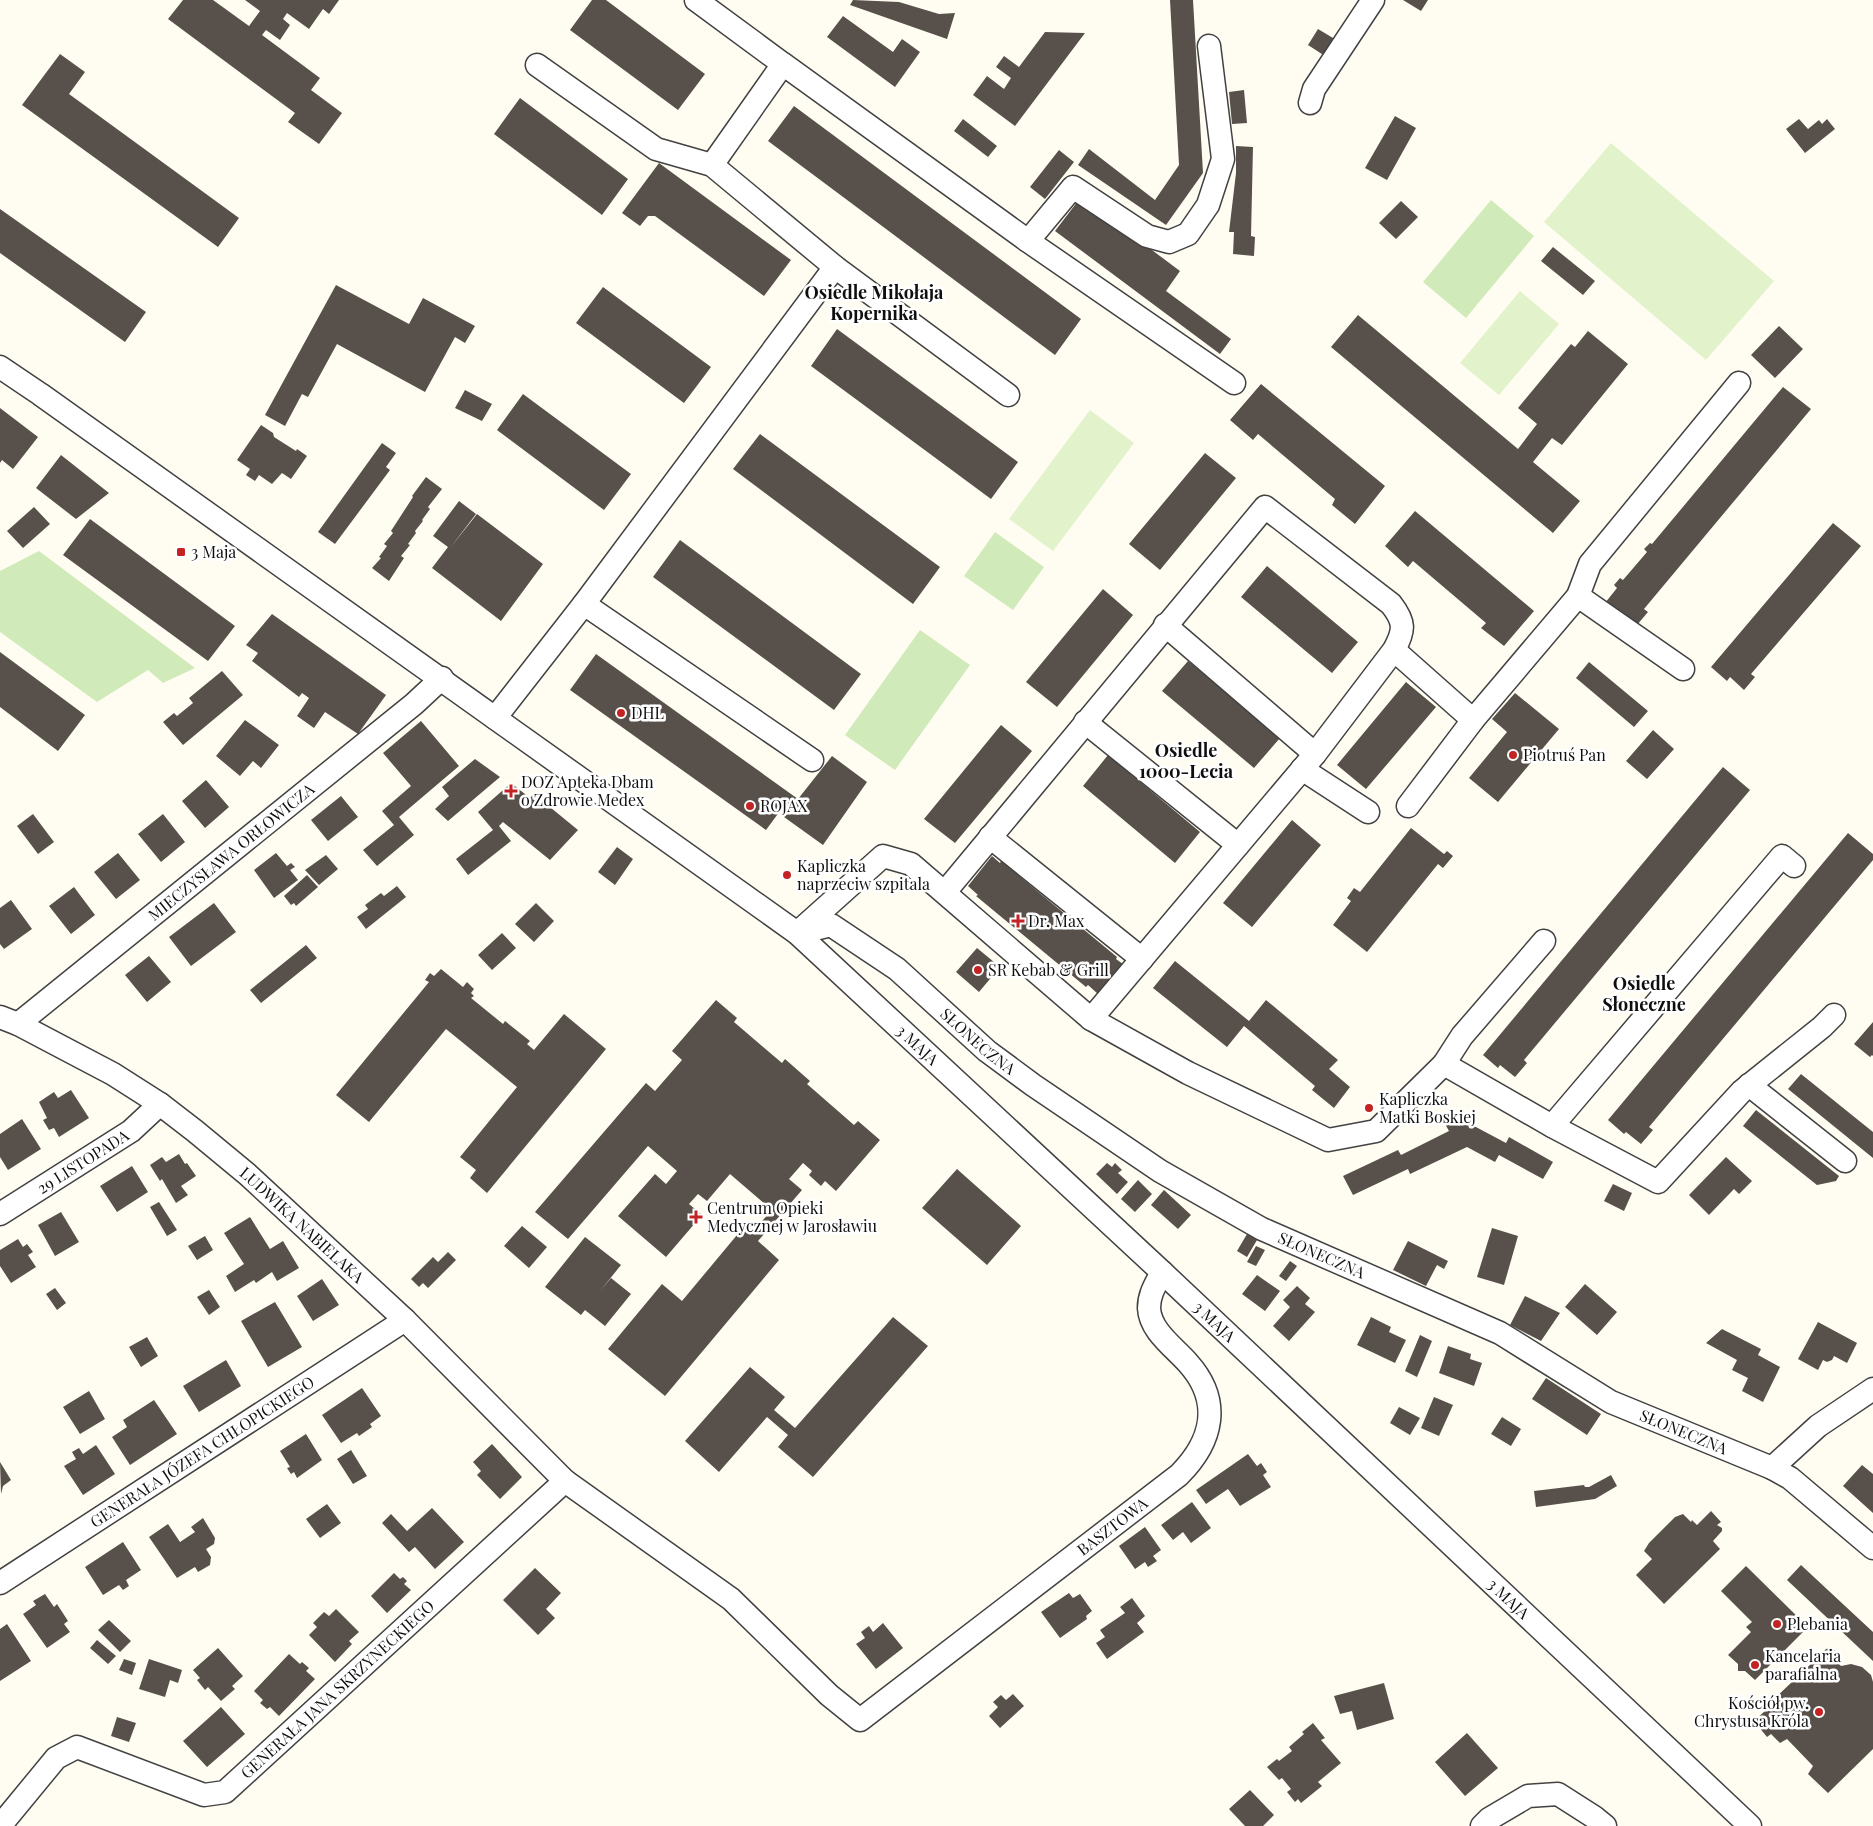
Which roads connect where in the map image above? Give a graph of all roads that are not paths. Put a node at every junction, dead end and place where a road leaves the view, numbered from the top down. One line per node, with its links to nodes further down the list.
1 (696, 0): 4 (street)
2 (1373, 0): 6 (street)
3 (1210, 46): 8 (street)
4 (783, 64): 7 (street); 8 (street)
5 (537, 65): 7 (street)
6 (1310, 103)
7 (712, 165): 9 (street)
8 (1028, 240): 11 (street)
9 (835, 267): 13 (street); 15 (street)
10 (0, 367): 19 (street, 3 MAJA)
11 (1234, 382)
12 (1739, 382): 14 (street)
13 (1008, 395)
14 (1578, 596): 18 (street); 21 (street)
15 (584, 604): 20 (street); 23 (street)
16 (1165, 625): 17 (street); 22 (street); 24 (street)
17 (1394, 650): 21 (street); 24 (street)
18 (1683, 669)
19 (442, 678): 20 (street, 3 MAJA); 36 (street, MIECZYSŁAWA ORŁOWICZA)
20 (495, 718): 31 (street, 3 MAJA)
21 (1473, 720): 25 (street)
22 (1086, 722): 27 (street); 28 (street)
23 (812, 760)
24 (1309, 761): 26 (street); 28 (street)
25 (1408, 806)
26 (1368, 812)
27 (990, 837): 30 (street); 33 (street)
28 (1238, 845): 33 (street)
29 (1794, 866): 40 (street)
30 (945, 892): 31 (street); 35 (street)
31 (797, 933): 43 (street, 3 MAJA); 46 (street, SŁONECZNA)
32 (1544, 941): 37 (street)
33 (1142, 959): 35 (street)
34 (1834, 1015): 38 (street)
35 (1091, 1019): 37 (street)
36 (9, 1021): 39 (street, LUDWIKA NABIELAKA)
37 (1444, 1064): 40 (street)
38 (1749, 1085): 40 (street); 41 (street)
39 (160, 1104): 42 (street, 29 LISTOPADA); 44 (street, LUDWIKA NABIELAKA)
40 (1552, 1126)
41 (1845, 1161)
42 (0, 1214)
43 (1162, 1272): 50 (street, BASZTOWA); 54 (street, 3 MAJA)
44 (405, 1320): 47 (street, LUDWIKA NABIELAKA); 49 (street, GENERAŁA JÓZEFA CHŁOPICKIEGO)
45 (1873, 1389): 46 (street)
46 (1772, 1468): 48 (street, SŁONECZNA)
47 (565, 1482): 50 (street, LUDWIKA NABIELAKA); 51 (street, GENERAŁA JANA SKRZYNECKIEGO)
48 (1873, 1548)
49 (0, 1583)
50 (860, 1720)
51 (0, 1826)
52 (1482, 1826): 53 (street)
53 (1605, 1826)
54 (1750, 1826)

